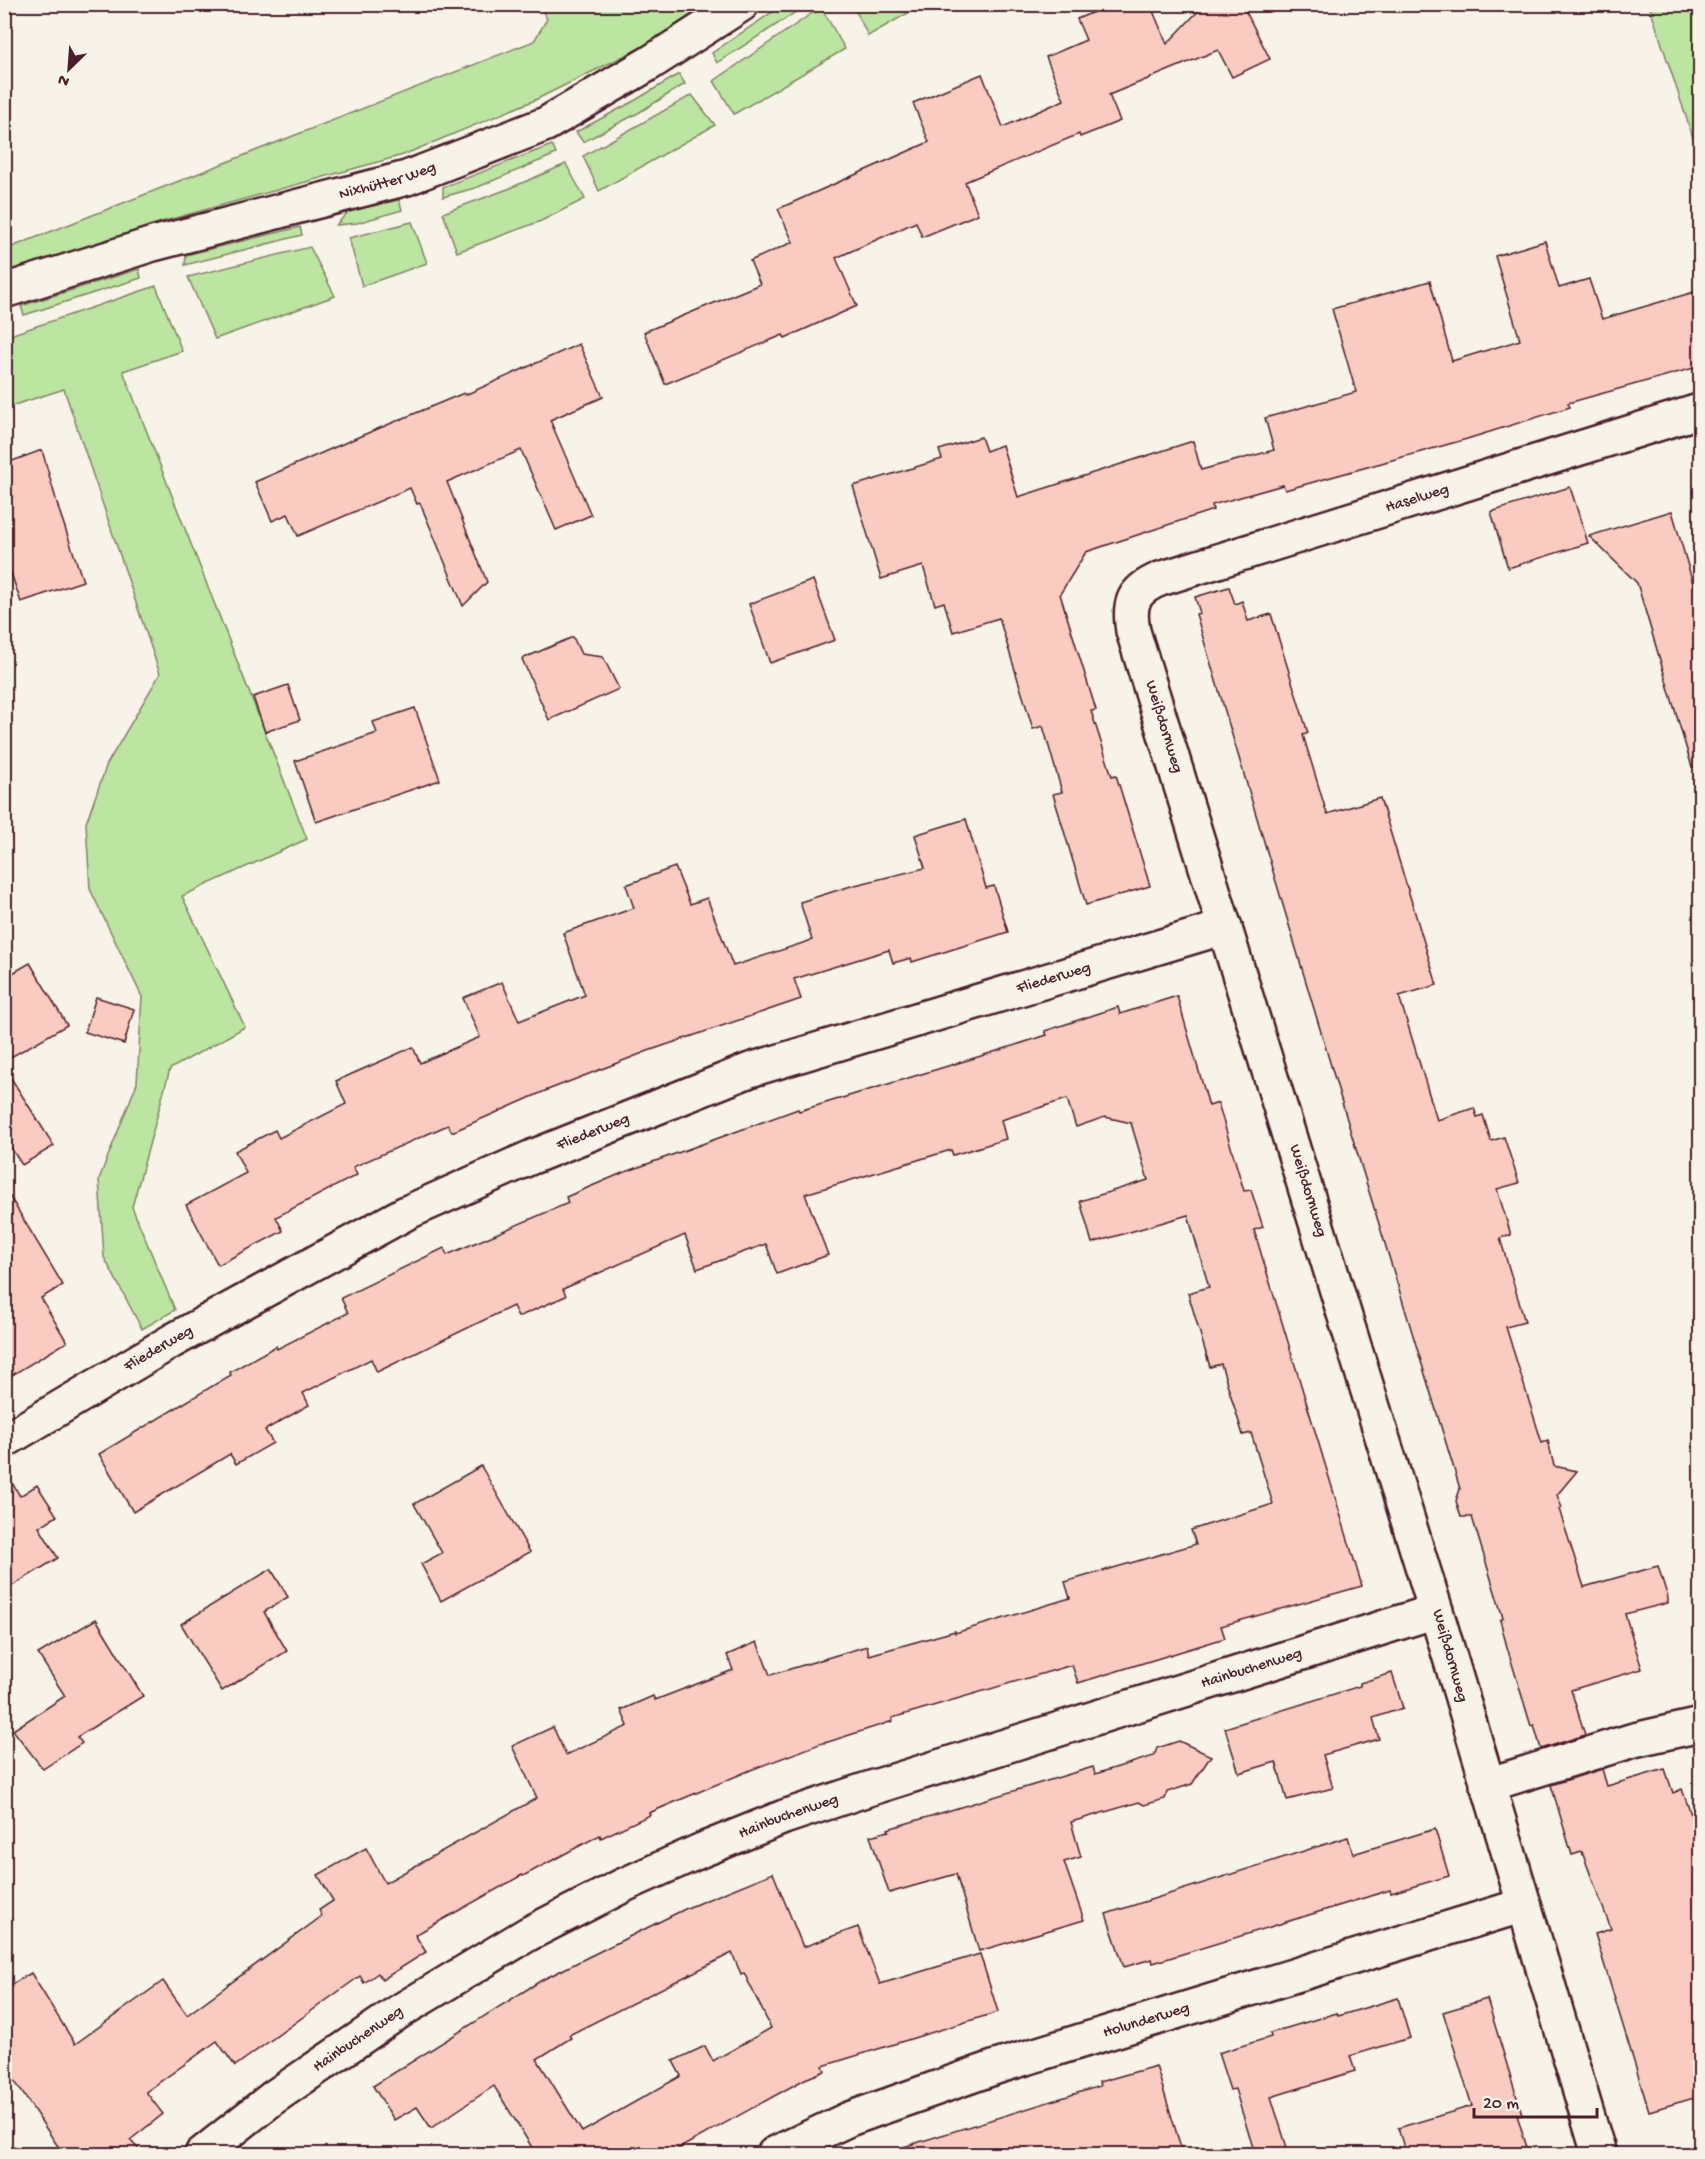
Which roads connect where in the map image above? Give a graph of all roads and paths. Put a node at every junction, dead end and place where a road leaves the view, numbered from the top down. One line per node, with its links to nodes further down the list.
1 (742, 4): 2 (street, Nixhütter Weg)
2 (4, 291)
3 (1701, 416): 4 (street, Haselweg)
4 (1135, 597): 5 (street, Weißdornweg)
5 (1225, 927): 6 (street, Fliederweg); 7 (street, Weißdornweg)
6 (4, 1441)
7 (1436, 1611): 9 (street, Weißdornweg); 11 (street, Hainbuchenweg)
8 (1701, 1725): 9 (street)
9 (1487, 1785): 10 (street, Weißdornweg)
10 (1524, 1905): 12 (street, Holunderweg); 13 (street, Weißdornweg)
11 (202, 2154)
12 (774, 2154)
13 (1599, 2154)

